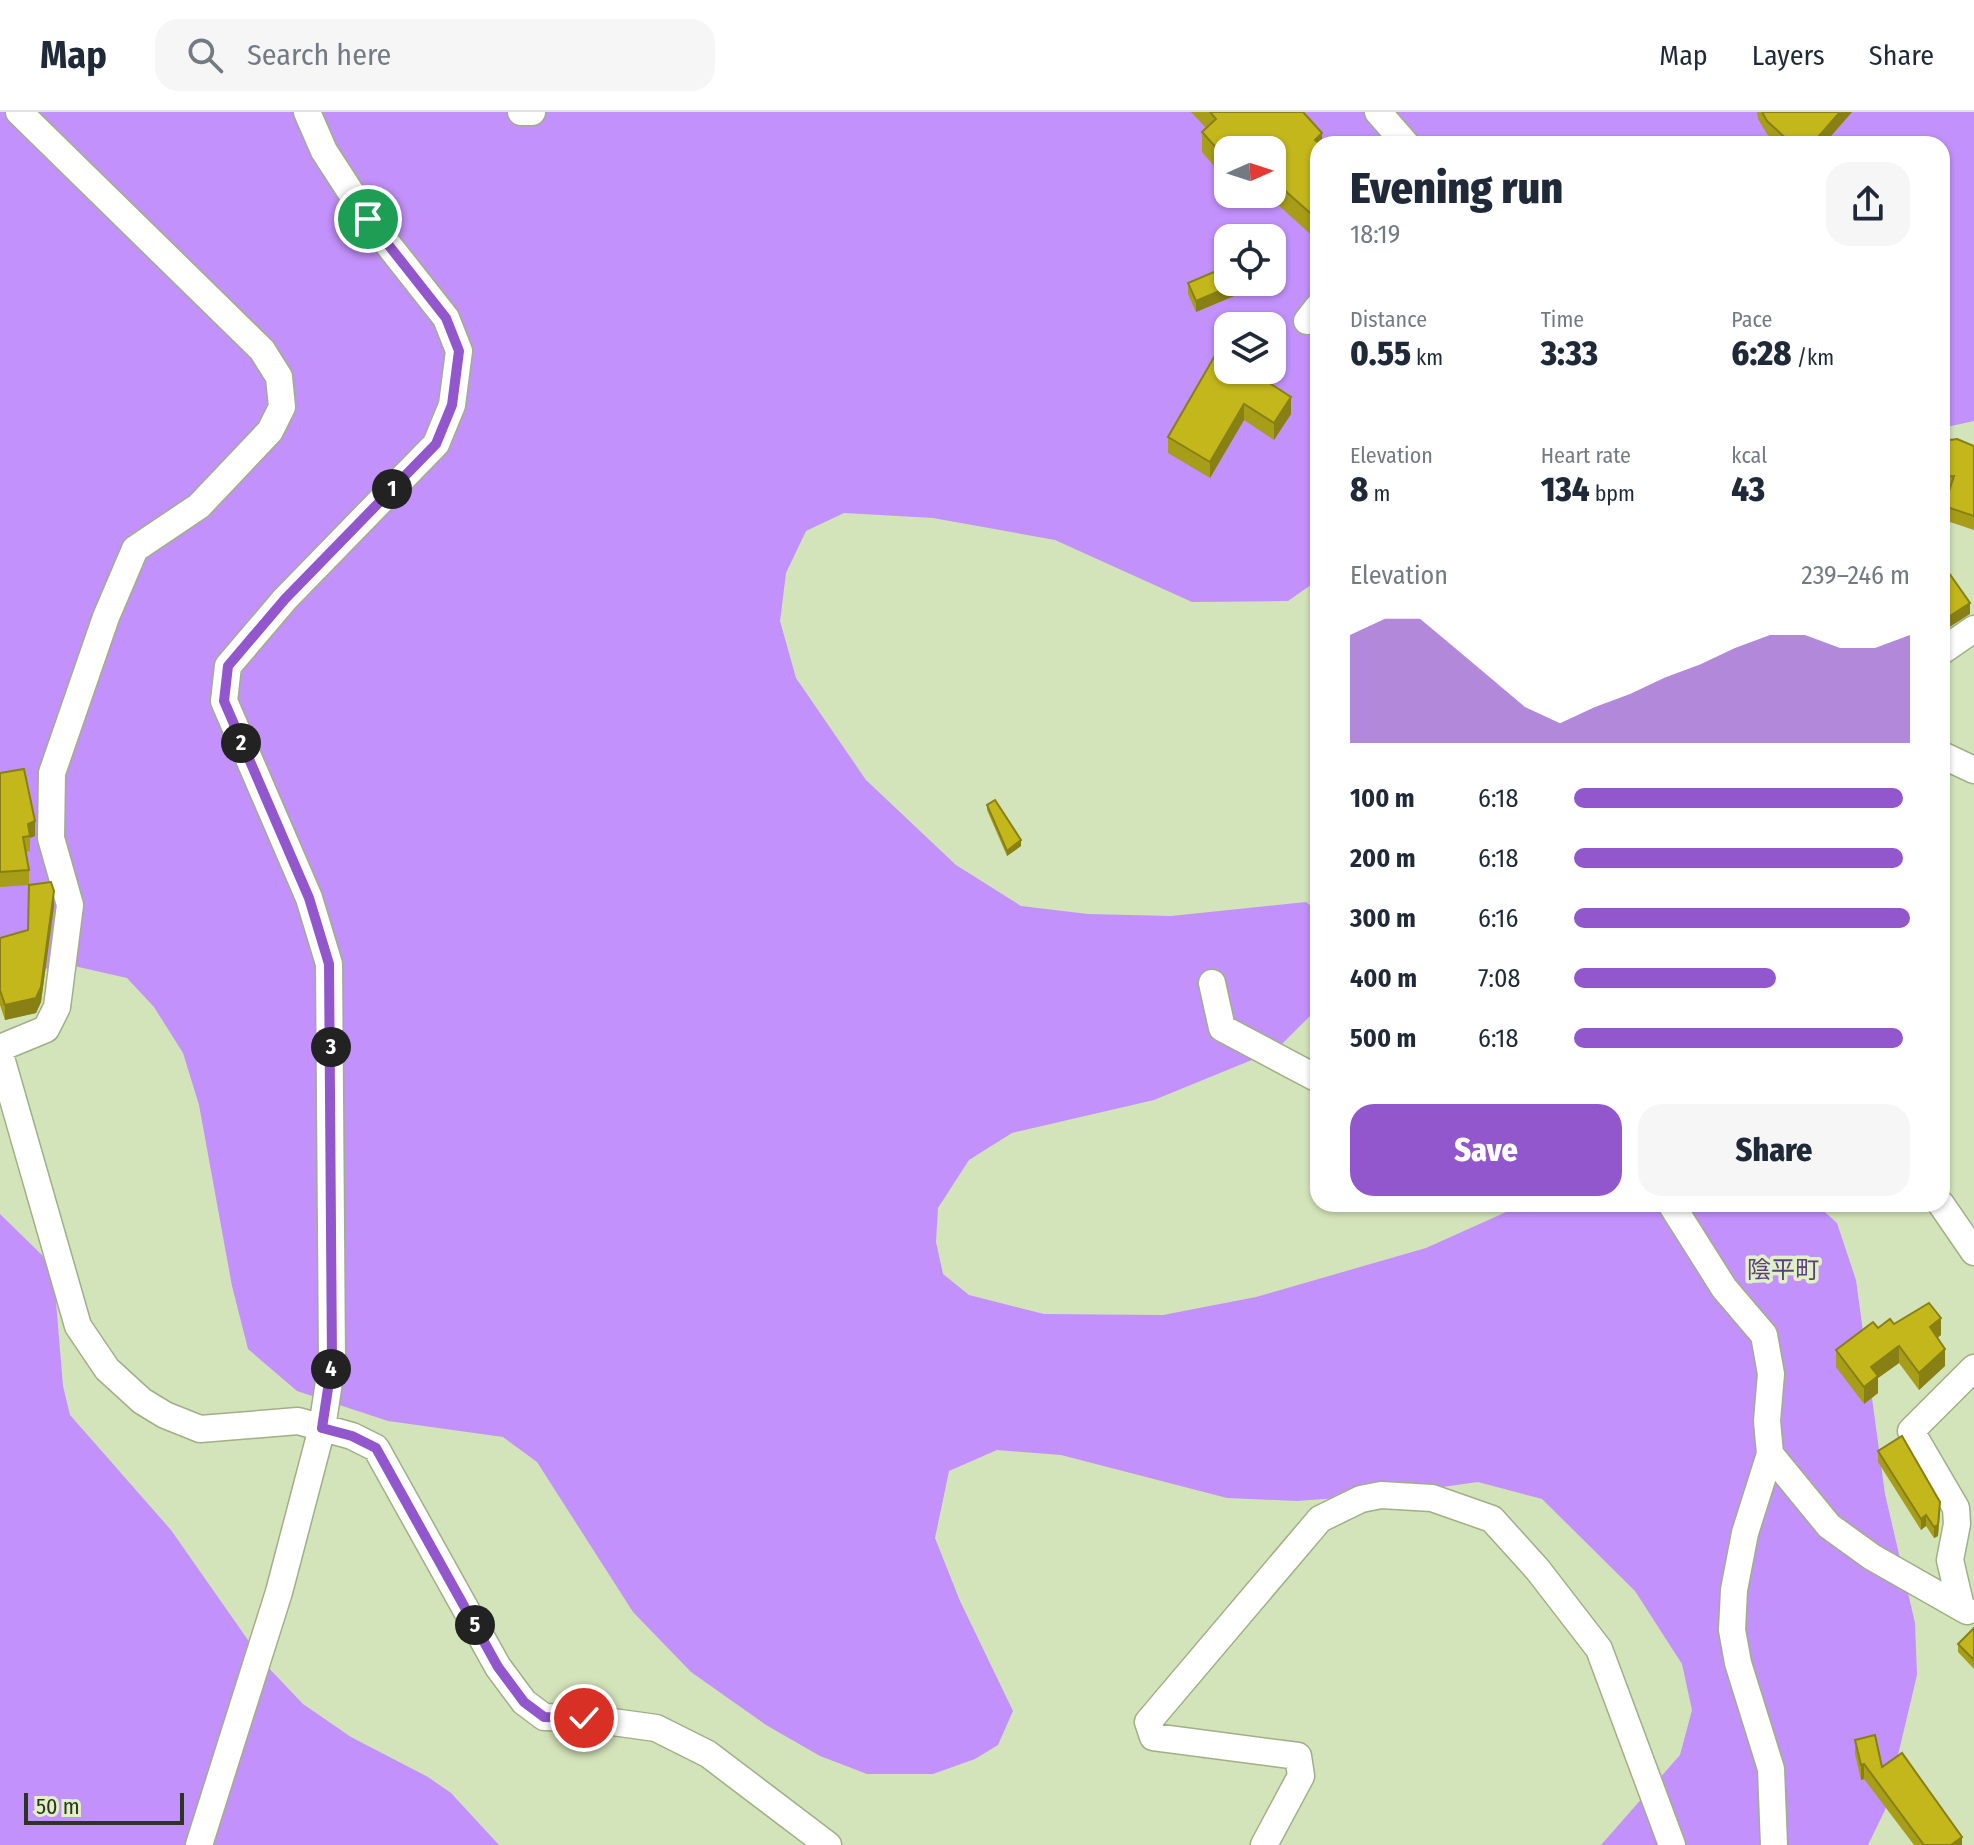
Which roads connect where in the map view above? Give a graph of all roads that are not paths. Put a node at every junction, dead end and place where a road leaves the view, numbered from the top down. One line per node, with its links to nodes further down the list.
1 (19, 112): 12 (street)
2 (307, 112): 18 (street)
3 (521, 112): 4 (street)
4 (532, 112)
5 (1378, 112): 6 (street)
6 (1399, 136)
7 (1974, 629): 8 (street)
8 (1950, 646)
9 (1950, 759): 10 (street)
10 (1974, 770)
11 (1212, 983): 13 (street)
12 (0, 1051): 18 (street)
13 (1310, 1075)
14 (1676, 1212): 19 (street)
15 (1946, 1212): 16 (street)
16 (1974, 1252)
17 (1974, 1368): 20 (street)
18 (322, 1428): 21 (street); 22 (street)
19 (1770, 1454): 20 (street); 25 (street)
20 (1968, 1611)
21 (199, 1845)
22 (828, 1845)
23 (1264, 1845): 24 (street)
24 (1672, 1845)
25 (1774, 1845)

